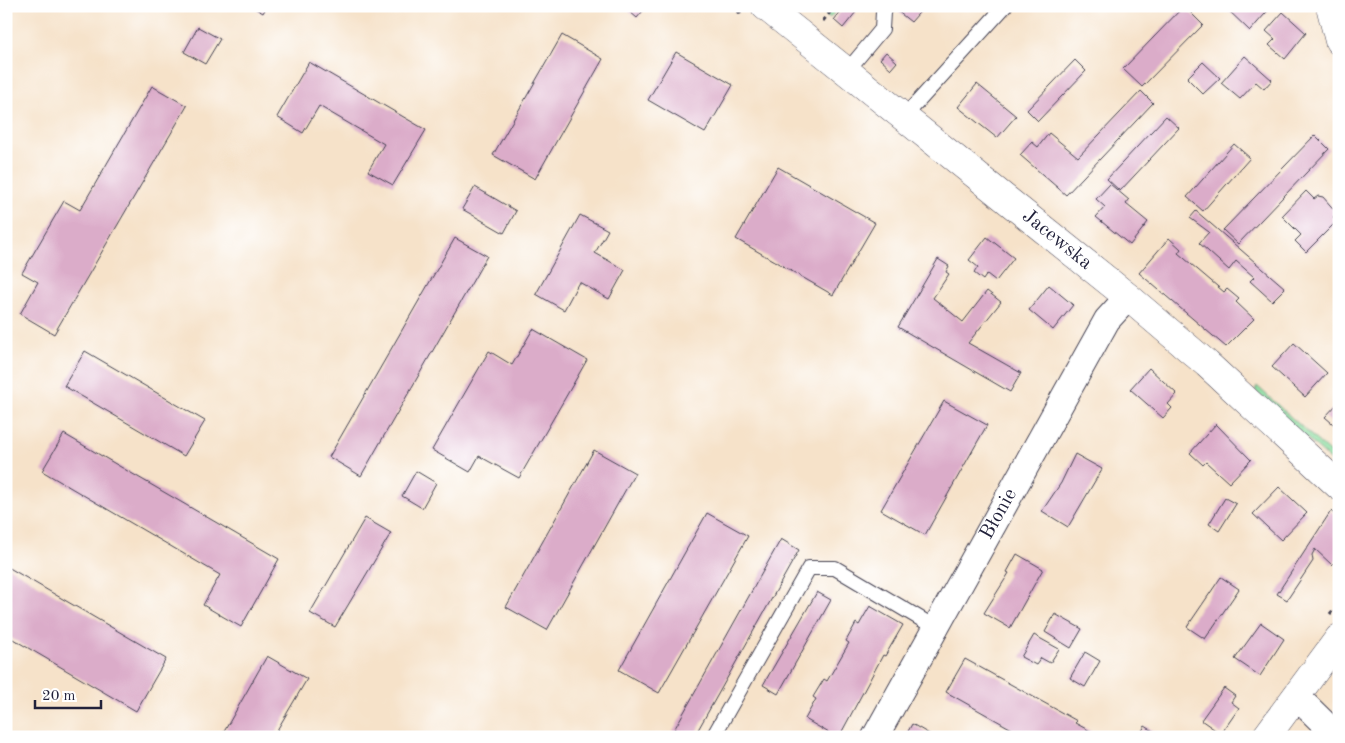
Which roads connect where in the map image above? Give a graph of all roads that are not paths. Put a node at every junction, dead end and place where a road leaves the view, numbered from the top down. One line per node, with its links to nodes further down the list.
1 (888, 6): 6 (lane)
2 (1005, 6): 7 (lane)
3 (1330, 6): 5 (street)
4 (756, 12): 6 (street, Jacewska)
5 (1339, 41)
6 (847, 71): 7 (street, Jacewska)
7 (904, 117): 8 (street, Jacewska)
8 (1128, 297): 9 (street, Jacewska); 10 (street, Błonie)
9 (1339, 486)
10 (936, 628): 13 (lane); 14 (street, Błonie)
11 (1339, 638): 12 (street)
12 (1296, 696): 15 (street); 16 (street)
13 (713, 737)
14 (875, 737)
15 (1266, 737)
16 (1338, 737)

